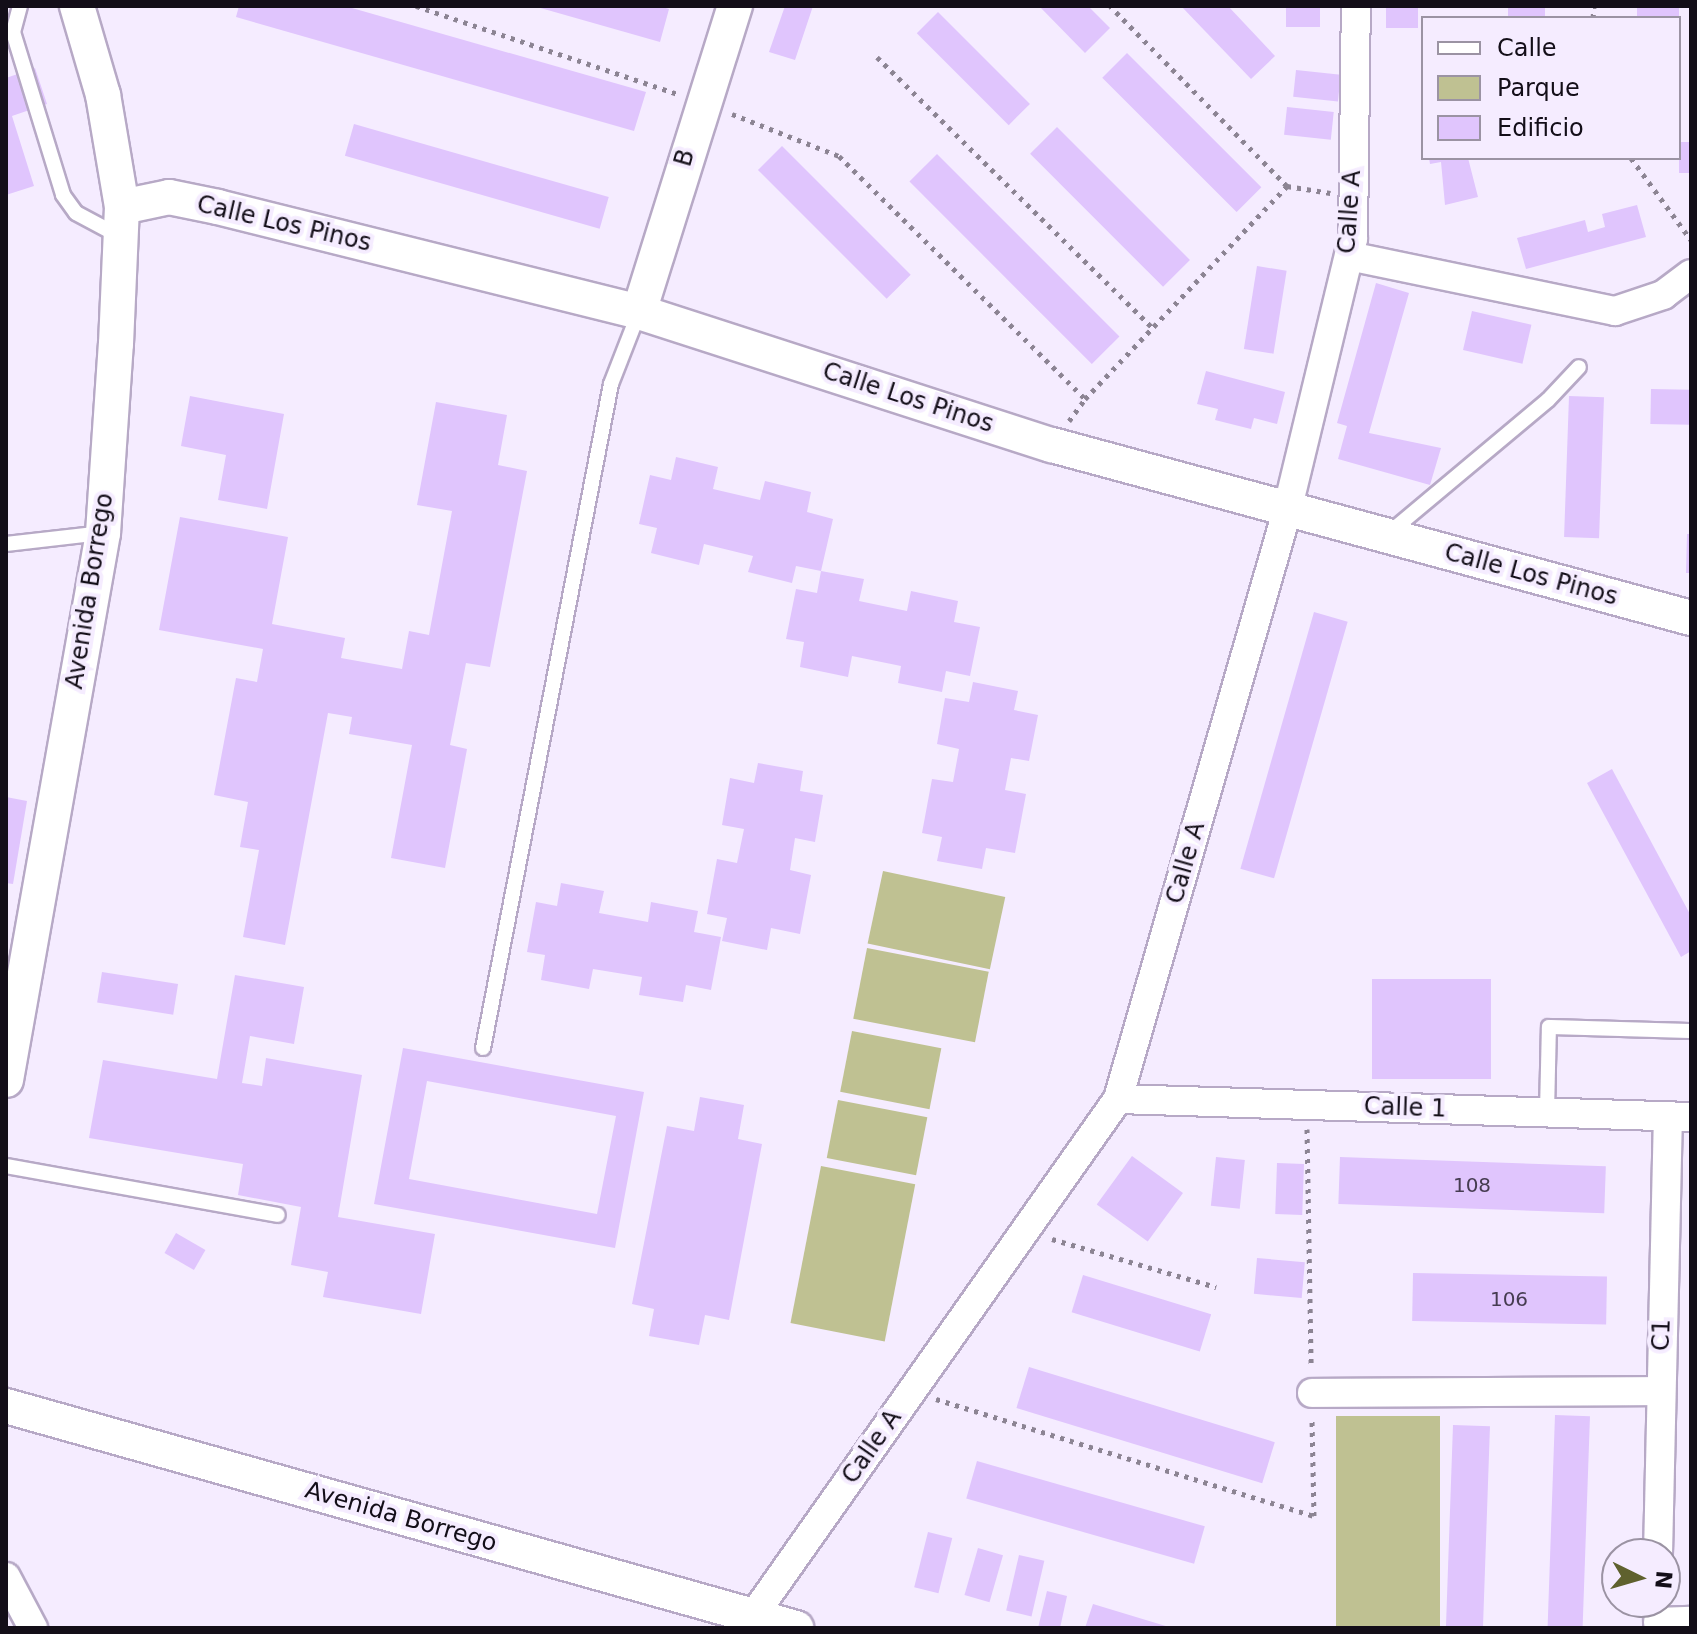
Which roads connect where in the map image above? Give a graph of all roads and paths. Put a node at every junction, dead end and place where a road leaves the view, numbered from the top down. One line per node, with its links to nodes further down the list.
1 (20, 6): 12 (lane)
2 (77, 6): 12 (street, Avenida Borrego)
3 (416, 6): 8 (path)
4 (735, 6): 8 (street, B)
5 (1110, 6): 10 (path)
6 (1356, 6): 11 (street, Calle A)
7 (877, 57): 17 (path)
8 (701, 102): 16 (street, B); 17 (path)
9 (1632, 160): 13 (path)
10 (1287, 186): 11 (path); 17 (path)
11 (1353, 197): 14 (street, Calle A)
12 (122, 222): 16 (street, Calle Los Pinos); 20 (street, Avenida Borrego)
13 (1691, 240)
14 (1349, 256): 15 (street); 19 (street, Calle A)
15 (1691, 274)
16 (639, 312): 19 (street, Calle Los Pinos); 25 (lane)
17 (1153, 328)
18 (1579, 367): 21 (lane)
19 (1287, 511): 21 (street, Calle Los Pinos); 27 (street, Calle A)
20 (103, 533): 22 (lane); 26 (street, Avenida Borrego)
21 (1385, 536): 23 (street, Calle Los Pinos)
22 (6, 544)
23 (1691, 618)
24 (1691, 1031): 29 (lane)
25 (483, 1048)
26 (6, 1080)
27 (1118, 1099): 28 (street, Calle 1); 33 (street, Calle A)
28 (1306, 1105): 29 (street, Calle 1); 37 (path)
29 (1547, 1112): 30 (street, Calle 1)
30 (1679, 1116): 35 (street, C1)
31 (6, 1166): 32 (lane)
32 (278, 1215)
33 (1025, 1231): 34 (path); 36 (street, Calle A)
34 (1216, 1287)
35 (1660, 1391): 37 (street); 39 (street, C1)
36 (912, 1392): 37 (path); 41 (street, Calle A)
37 (1312, 1393)
38 (6, 1406): 41 (street, Avenida Borrego)
39 (1658, 1538)
40 (6, 1577): 44 (street)
41 (753, 1616): 45 (street, Avenida Borrego)
42 (1666, 1618): 43 (street)
43 (1691, 1621)
44 (33, 1628)
45 (796, 1628)

